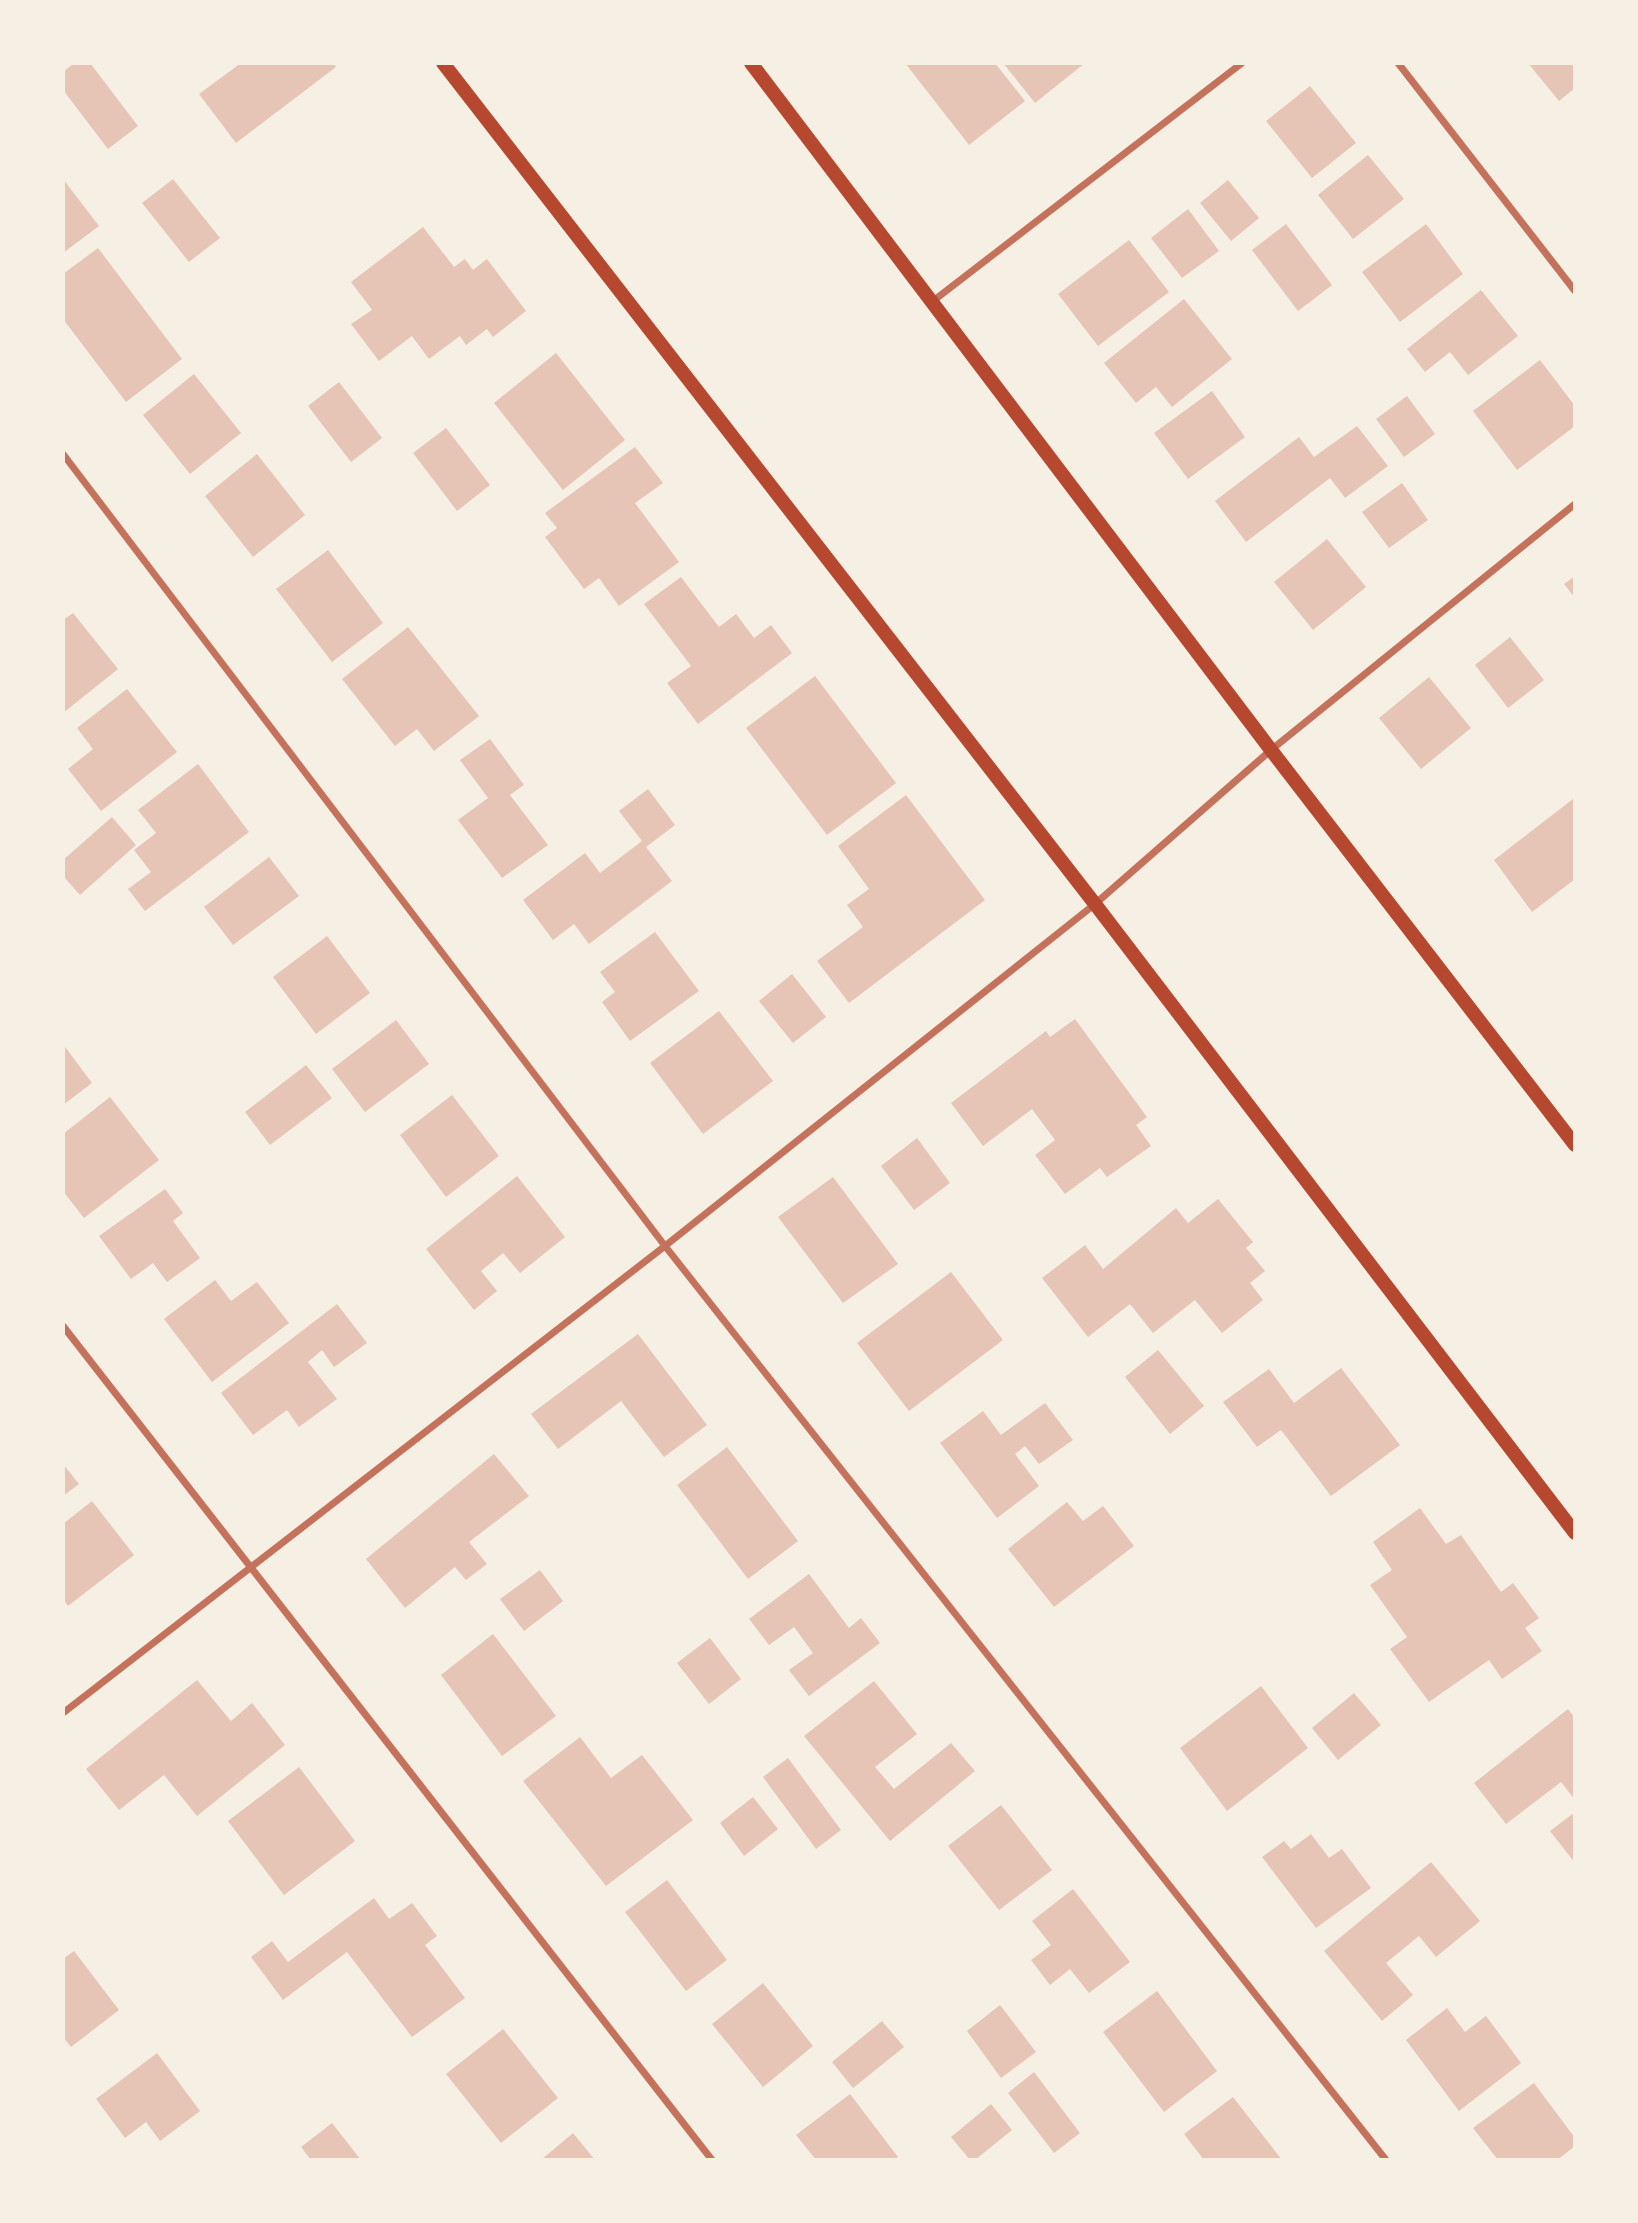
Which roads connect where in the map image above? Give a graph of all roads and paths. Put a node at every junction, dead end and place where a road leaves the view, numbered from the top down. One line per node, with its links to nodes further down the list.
1 (443, 63): 10 (main road)
2 (751, 63): 6 (main road)
3 (1242, 63): 6 (street)
4 (1398, 63): 5 (street)
5 (1575, 291)
6 (933, 302): 9 (main road)
7 (63, 454): 12 (street)
8 (1575, 504): 9 (street)
9 (1270, 750): 10 (street); 11 (main road)
10 (1095, 904): 12 (street); 14 (main road)
11 (1575, 1145)
12 (664, 1246): 15 (street); 18 (street)
13 (63, 1326): 15 (street)
14 (1575, 1532)
15 (251, 1569): 16 (street); 17 (street)
16 (63, 1713)
17 (712, 2160)
18 (1387, 2160)

